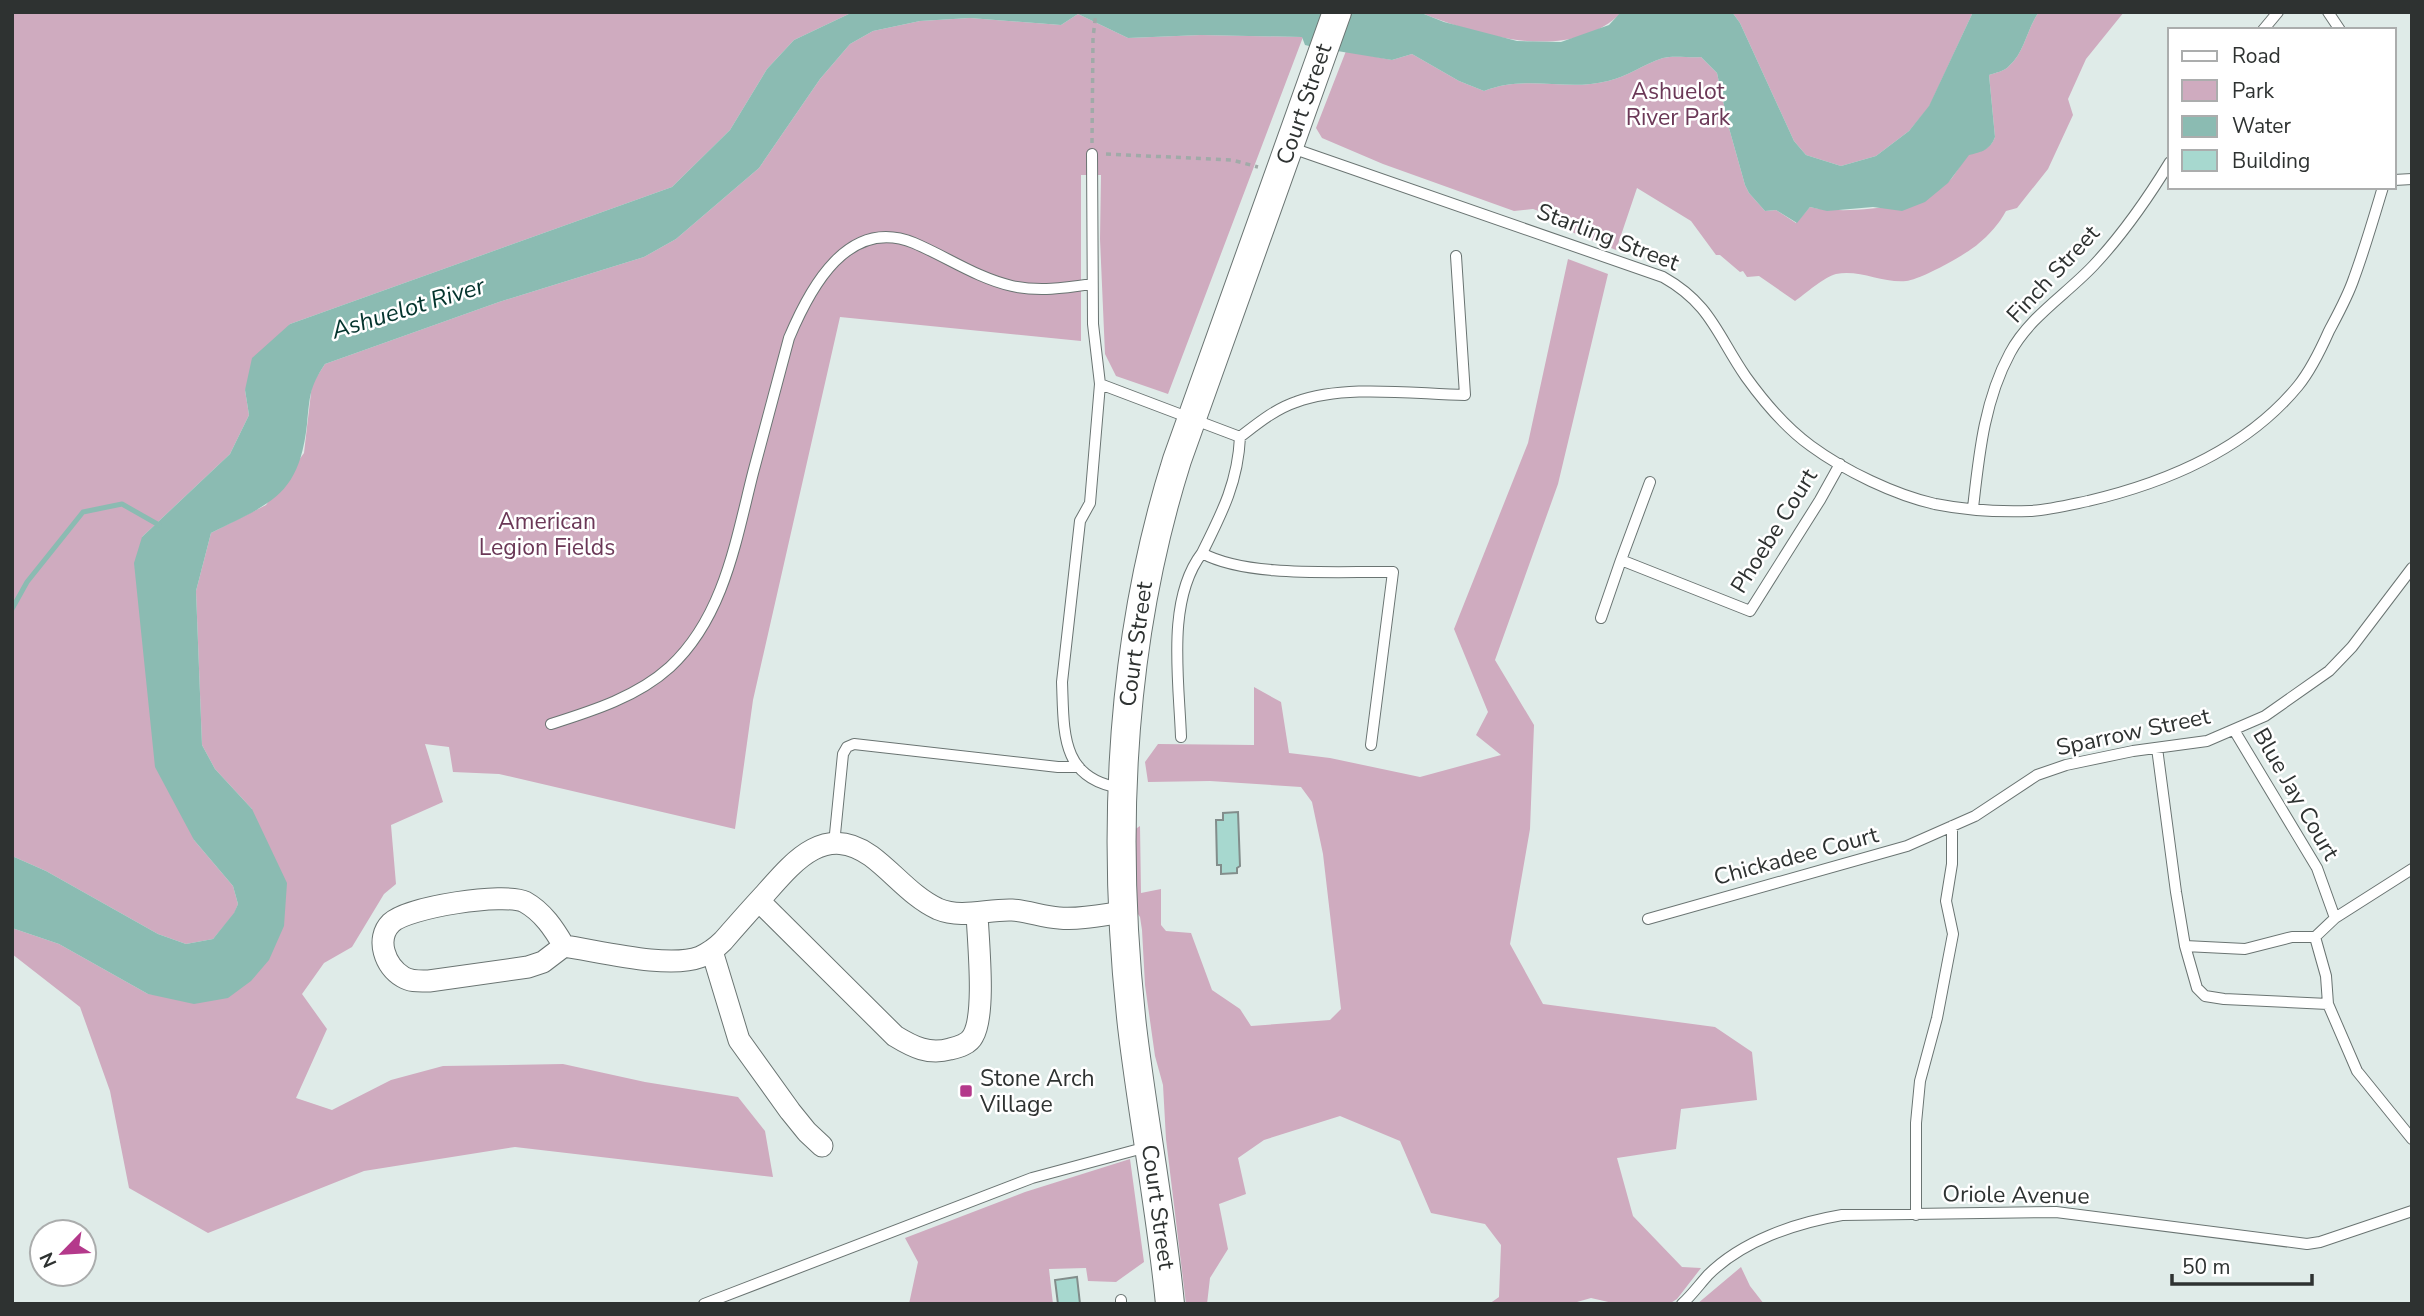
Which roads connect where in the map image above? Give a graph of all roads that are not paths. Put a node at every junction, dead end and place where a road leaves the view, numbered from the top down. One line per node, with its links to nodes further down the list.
1 (1337, 12): 6 (main road, Court Street)
2 (2278, 12): 4 (lane)
3 (2328, 12): 5 (lane)
4 (2265, 28)
5 (2339, 28)
6 (1289, 146): 13 (main road, Court Street); 15 (lane, Starling Street)
7 (1092, 154): 11 (lane)
8 (2168, 165): 17 (lane, Finch Street)
9 (2382, 189): 17 (lane, Starling Street)
10 (1456, 256): 14 (lane)
11 (1092, 284): 12 (lane); 22 (lane)
12 (1100, 384): 13 (lane); 27 (lane)
13 (1191, 419): 14 (lane); 28 (main road, Court Street)
14 (1240, 437): 18 (lane)
15 (1840, 464): 17 (lane, Starling Street); 19 (lane, Phoebe Court)
16 (1650, 482): 19 (lane)
17 (1973, 508)
18 (1202, 553): 24 (lane); 25 (lane)
19 (1621, 560): 21 (lane)
20 (2412, 568): 23 (lane, Sparrow Street)
21 (1601, 618)
22 (551, 724)
23 (2234, 730): 26 (lane, Sparrow Street); 35 (lane, Blue Jay Court)
24 (1181, 737)
25 (1371, 745)
26 (2157, 748): 29 (lane, Sparrow Street); 39 (lane)
27 (1079, 767): 28 (lane); 30 (lane)
28 (1121, 788): 33 (main road, Court Street)
29 (1952, 826): 36 (lane, Chickadee Court); 46 (lane)
30 (834, 844): 32 (street); 34 (street)
31 (2412, 869): 35 (lane)
32 (759, 901): 34 (street); 40 (street)
33 (1123, 912): 34 (street); 44 (main road, Court Street)
34 (977, 913)
35 (2335, 918): 37 (lane)
36 (1648, 919)
37 (2315, 937): 39 (lane); 41 (lane)
38 (564, 946): 38 (street); 40 (street)
39 (2185, 946): 41 (lane)
40 (712, 951): 43 (street)
41 (2328, 1004): 42 (lane)
42 (2412, 1139)
43 (822, 1146)
44 (1150, 1146): 47 (lane); 48 (main road, Court Street)
45 (2412, 1211): 46 (lane, Oriole Avenue)
46 (1916, 1215): 49 (lane, Oriole Avenue)
47 (704, 1304)
48 (1170, 1304)
49 (1682, 1304)

